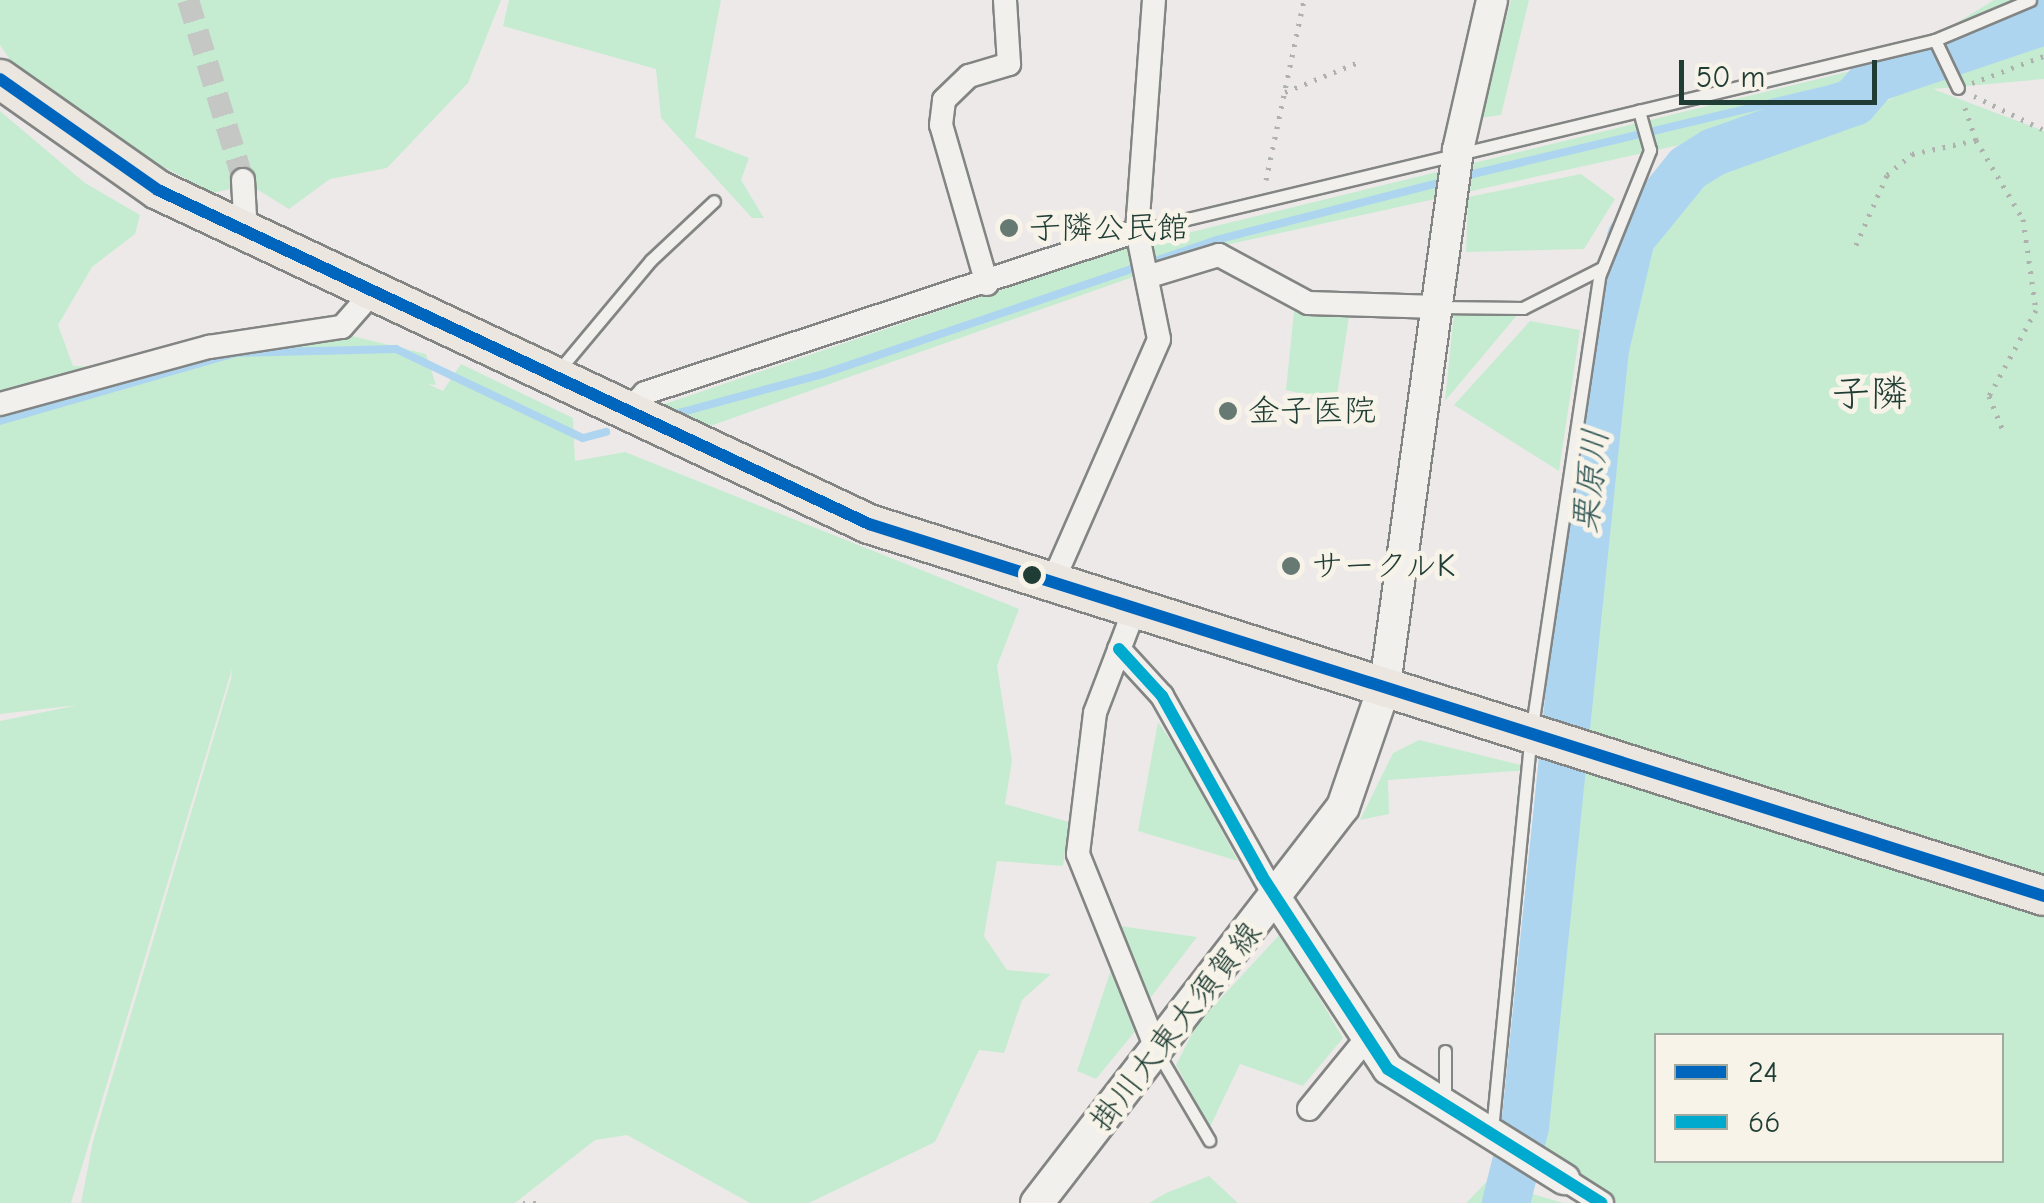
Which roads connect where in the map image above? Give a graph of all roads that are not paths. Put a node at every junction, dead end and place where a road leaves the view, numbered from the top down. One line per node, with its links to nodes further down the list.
1 (1004, 0): 16 (street)
2 (1154, 0): 13 (street)
3 (1492, 0): 9 (street)
4 (2030, 0): 5 (lane)
5 (1937, 43): 7 (lane); 8 (lane)
6 (0, 79): 12 (main road)
7 (1956, 83)
8 (1639, 111): 9 (lane); 14 (lane)
9 (1458, 154): 13 (lane); 18 (street)
10 (243, 180): 12 (street)
11 (714, 201): 19 (lane)
12 (246, 234): 17 (main road)
13 (1138, 238): 15 (street); 16 (street)
14 (1602, 268): 18 (lane); 26 (lane)
15 (1149, 273): 18 (street); 22 (street)
16 (987, 284): 21 (street)
17 (370, 295): 19 (main road); 20 (street)
18 (1438, 306): 25 (street)
19 (553, 383): 21 (main road)
20 (0, 404)
21 (623, 416): 22 (main road)
22 (1053, 581): 23 (main road)
23 (1135, 608): 24 (street); 25 (main road)
24 (1120, 649): 28 (street); 31 (street)
25 (1385, 686): 26 (main road); 28 (main road, 掛川大東大須賀線)
26 (1537, 735): 27 (main road); 34 (lane)
27 (2044, 896)
28 (1277, 900): 29 (street); 31 (main road, 掛川大東大須賀線)
29 (1366, 1038): 32 (street); 33 (street)
30 (1444, 1050): 32 (lane)
31 (1157, 1052): 35 (lane); 37 (main road, 掛川大東大須賀線)
32 (1445, 1108): 34 (street)
33 (1309, 1109)
34 (1497, 1138): 36 (street)
35 (1209, 1140)
36 (1557, 1174): 38 (street)
37 (1037, 1203)
38 (1602, 1203)

